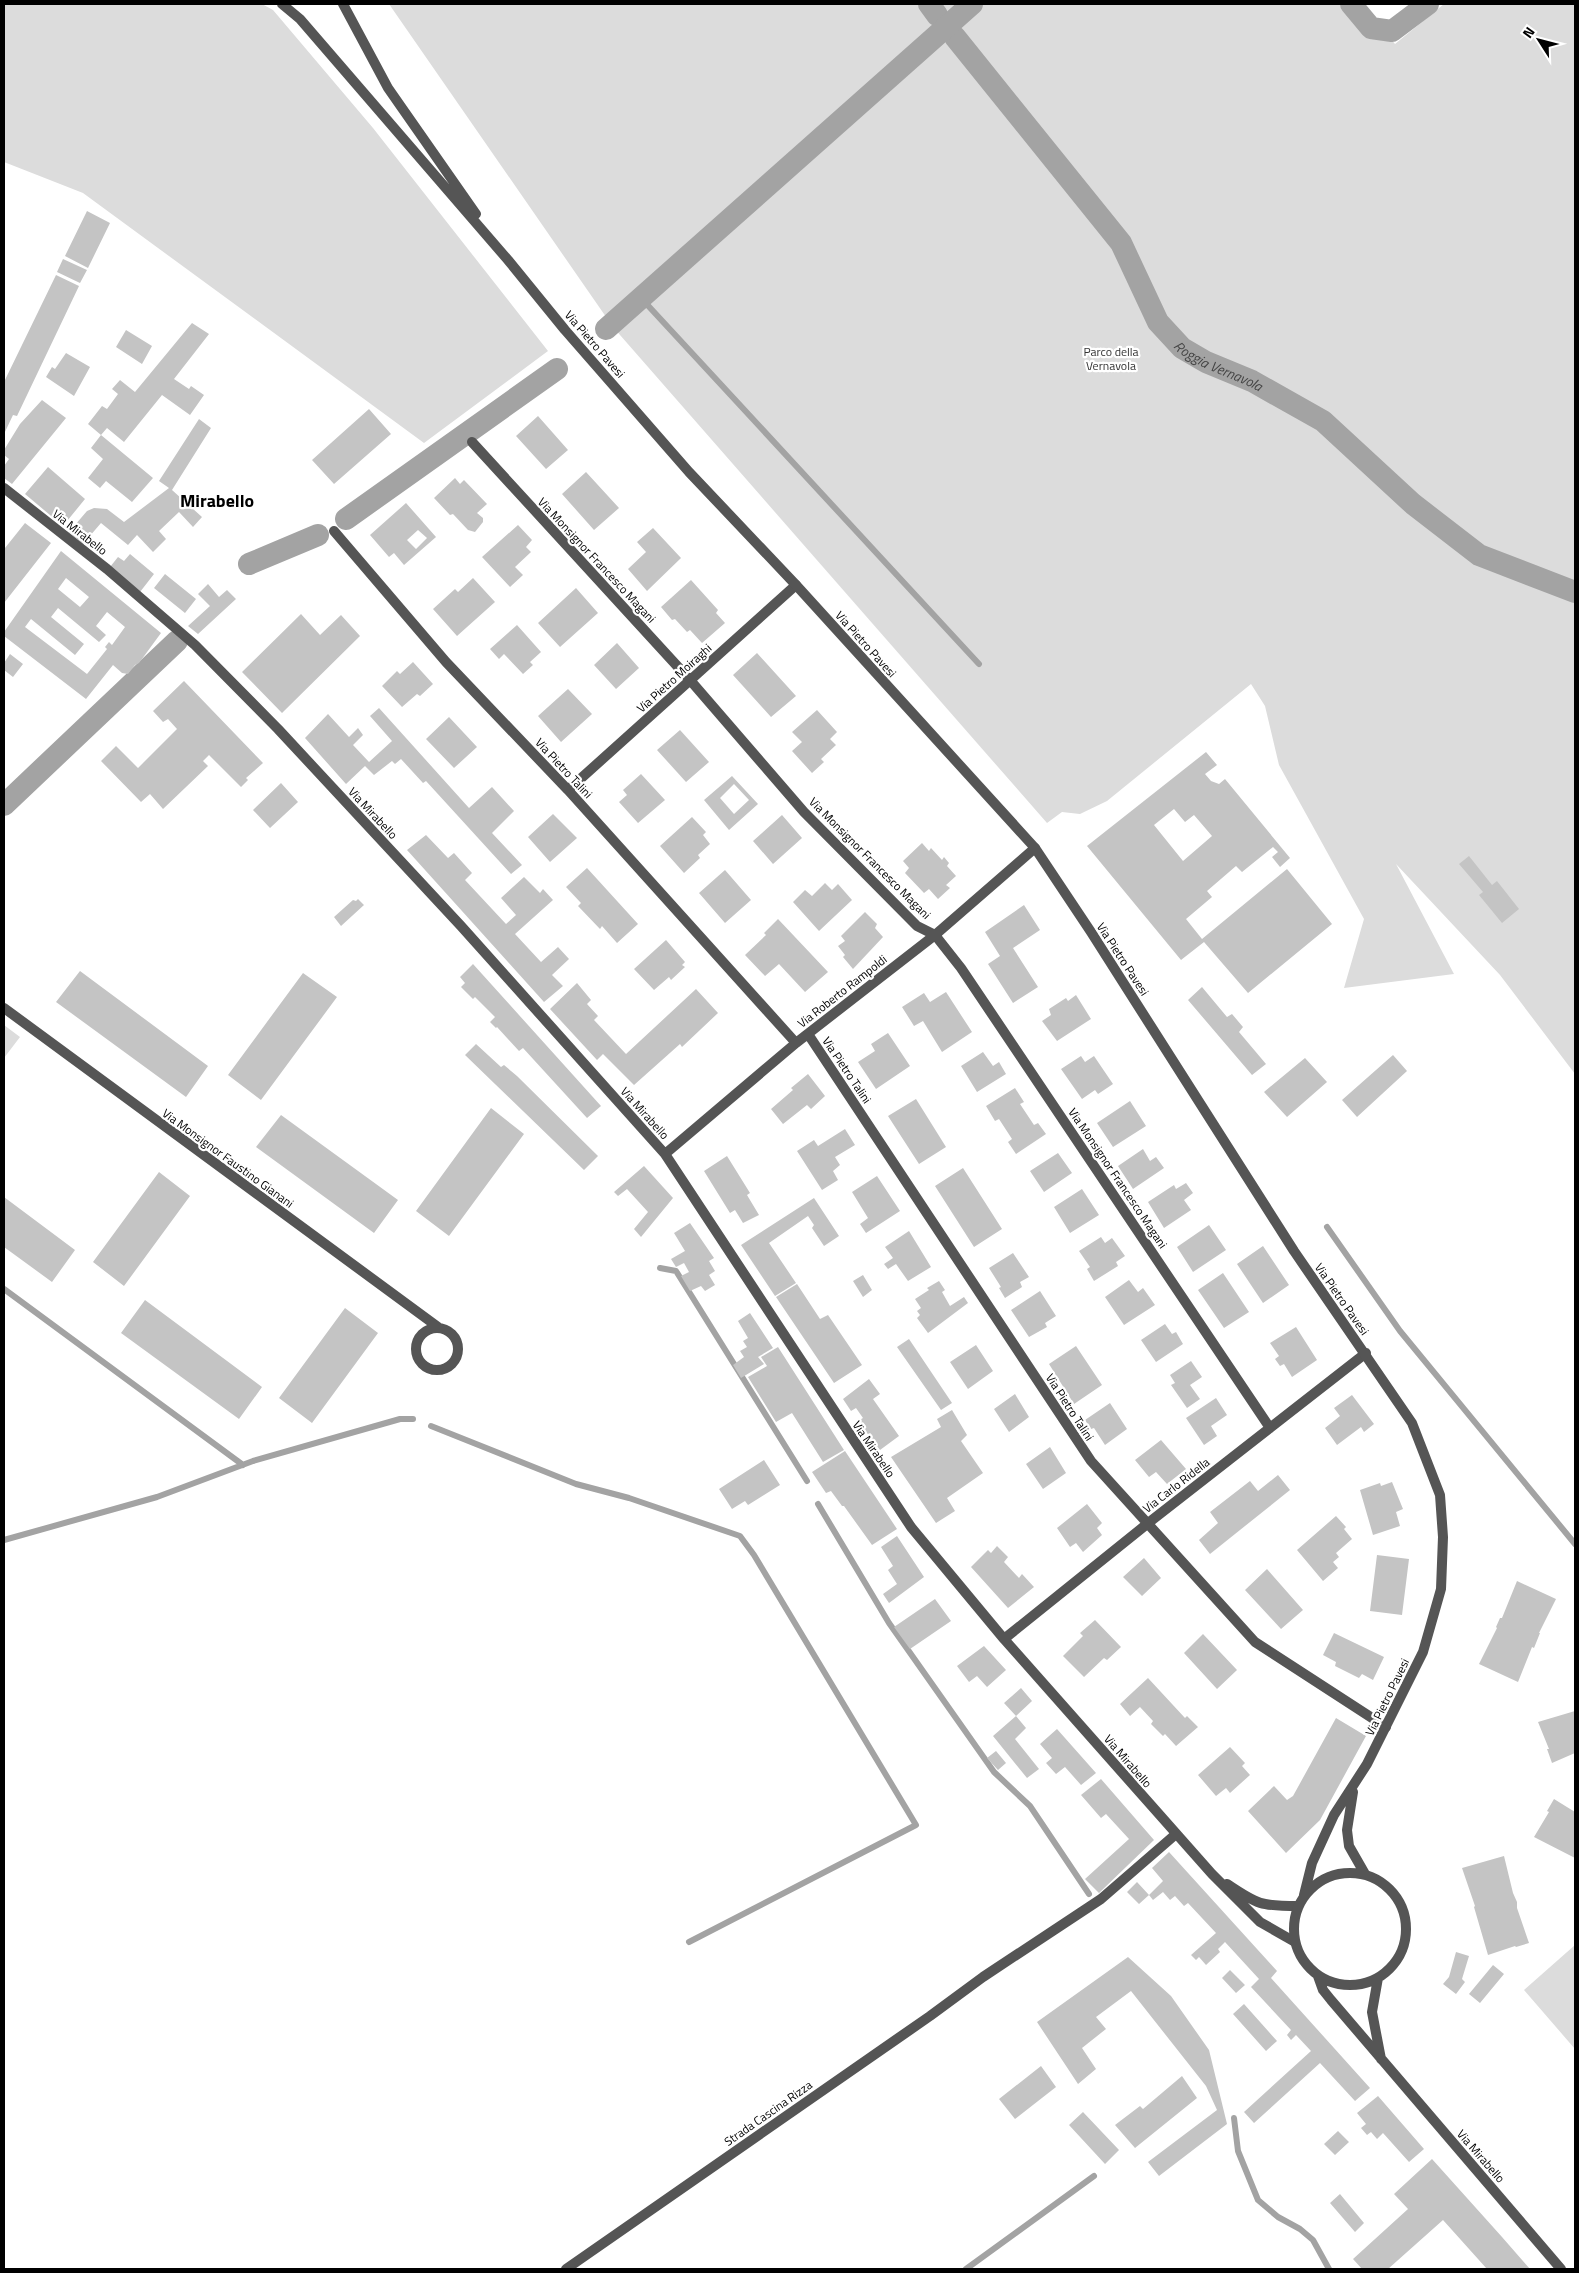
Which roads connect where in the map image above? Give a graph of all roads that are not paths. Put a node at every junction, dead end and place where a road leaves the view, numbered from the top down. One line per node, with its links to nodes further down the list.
1 (282, 4): 3 (street, Via Pietro Pavesi)
2 (343, 4): 3 (street, Via Pietro Pavesi)
3 (508, 260): 7 (street, Via Pietro Pavesi)
4 (472, 442): 8 (street, Via Monsignor Francesco Magani)
5 (4, 488): 15 (street, Via Mirabello)
6 (334, 531): 9 (street, Via Pietro Talini)
7 (796, 585): 8 (street, Via Pietro Moiraghi); 10 (street, Via Pietro Pavesi)
8 (690, 680): 9 (street, Via Pietro Moiraghi); 11 (street, Via Monsignor Francesco Magani)
9 (568, 790): 14 (street, Via Pietro Talini)
10 (1035, 848): 11 (street, Via Roberto Rampoldi); 17 (street, Via Pietro Pavesi)
11 (935, 935): 13 (street, Via Roberto Rampoldi); 18 (street, Via Monsignor Francesco Magani)
12 (4, 1008): 16 (street, Via Monsignor Faustino Gianani)
13 (808, 1034): 14 (street, Via Roberto Rampoldi); 19 (street, Via Pietro Talini)
14 (796, 1043): 15 (street, Via Roberto Rampoldi)
15 (665, 1154): 20 (street, Via Mirabello)
16 (438, 1327): 16 (street)
17 (1366, 1353): 18 (street, Via Carlo Ridella); 21 (street, Via Pietro Pavesi)
18 (1270, 1428): 19 (street, Via Carlo Ridella)
19 (1147, 1524): 20 (street, Via Carlo Ridella); 21 (street, Via Pietro Talini)
20 (1004, 1640): 23 (street, Via Mirabello)
21 (1386, 1728): 22 (street, Via Pietro Pavesi)
22 (1356, 1783): 25 (street, Via Pietro Pavesi); 26 (street, Via Pietro Pavesi)
23 (1176, 1834): 24 (street, Via Mirabello); 32 (street, Strada Cascina Rizza)
24 (1212, 1874): 27 (street, Via Mirabello); 28 (street, Via Mirabello)
25 (1365, 1874): 26 (street); 30 (street)
26 (1304, 1895): 27 (street)
27 (1298, 1906): 28 (street)
28 (1295, 1942): 29 (street)
29 (1318, 1976): 30 (street); 31 (street, Via Mirabello)
30 (1378, 1978): 31 (street)
31 (1381, 2061): 33 (street, Via Mirabello)
32 (566, 2269)
33 (1561, 2269)

